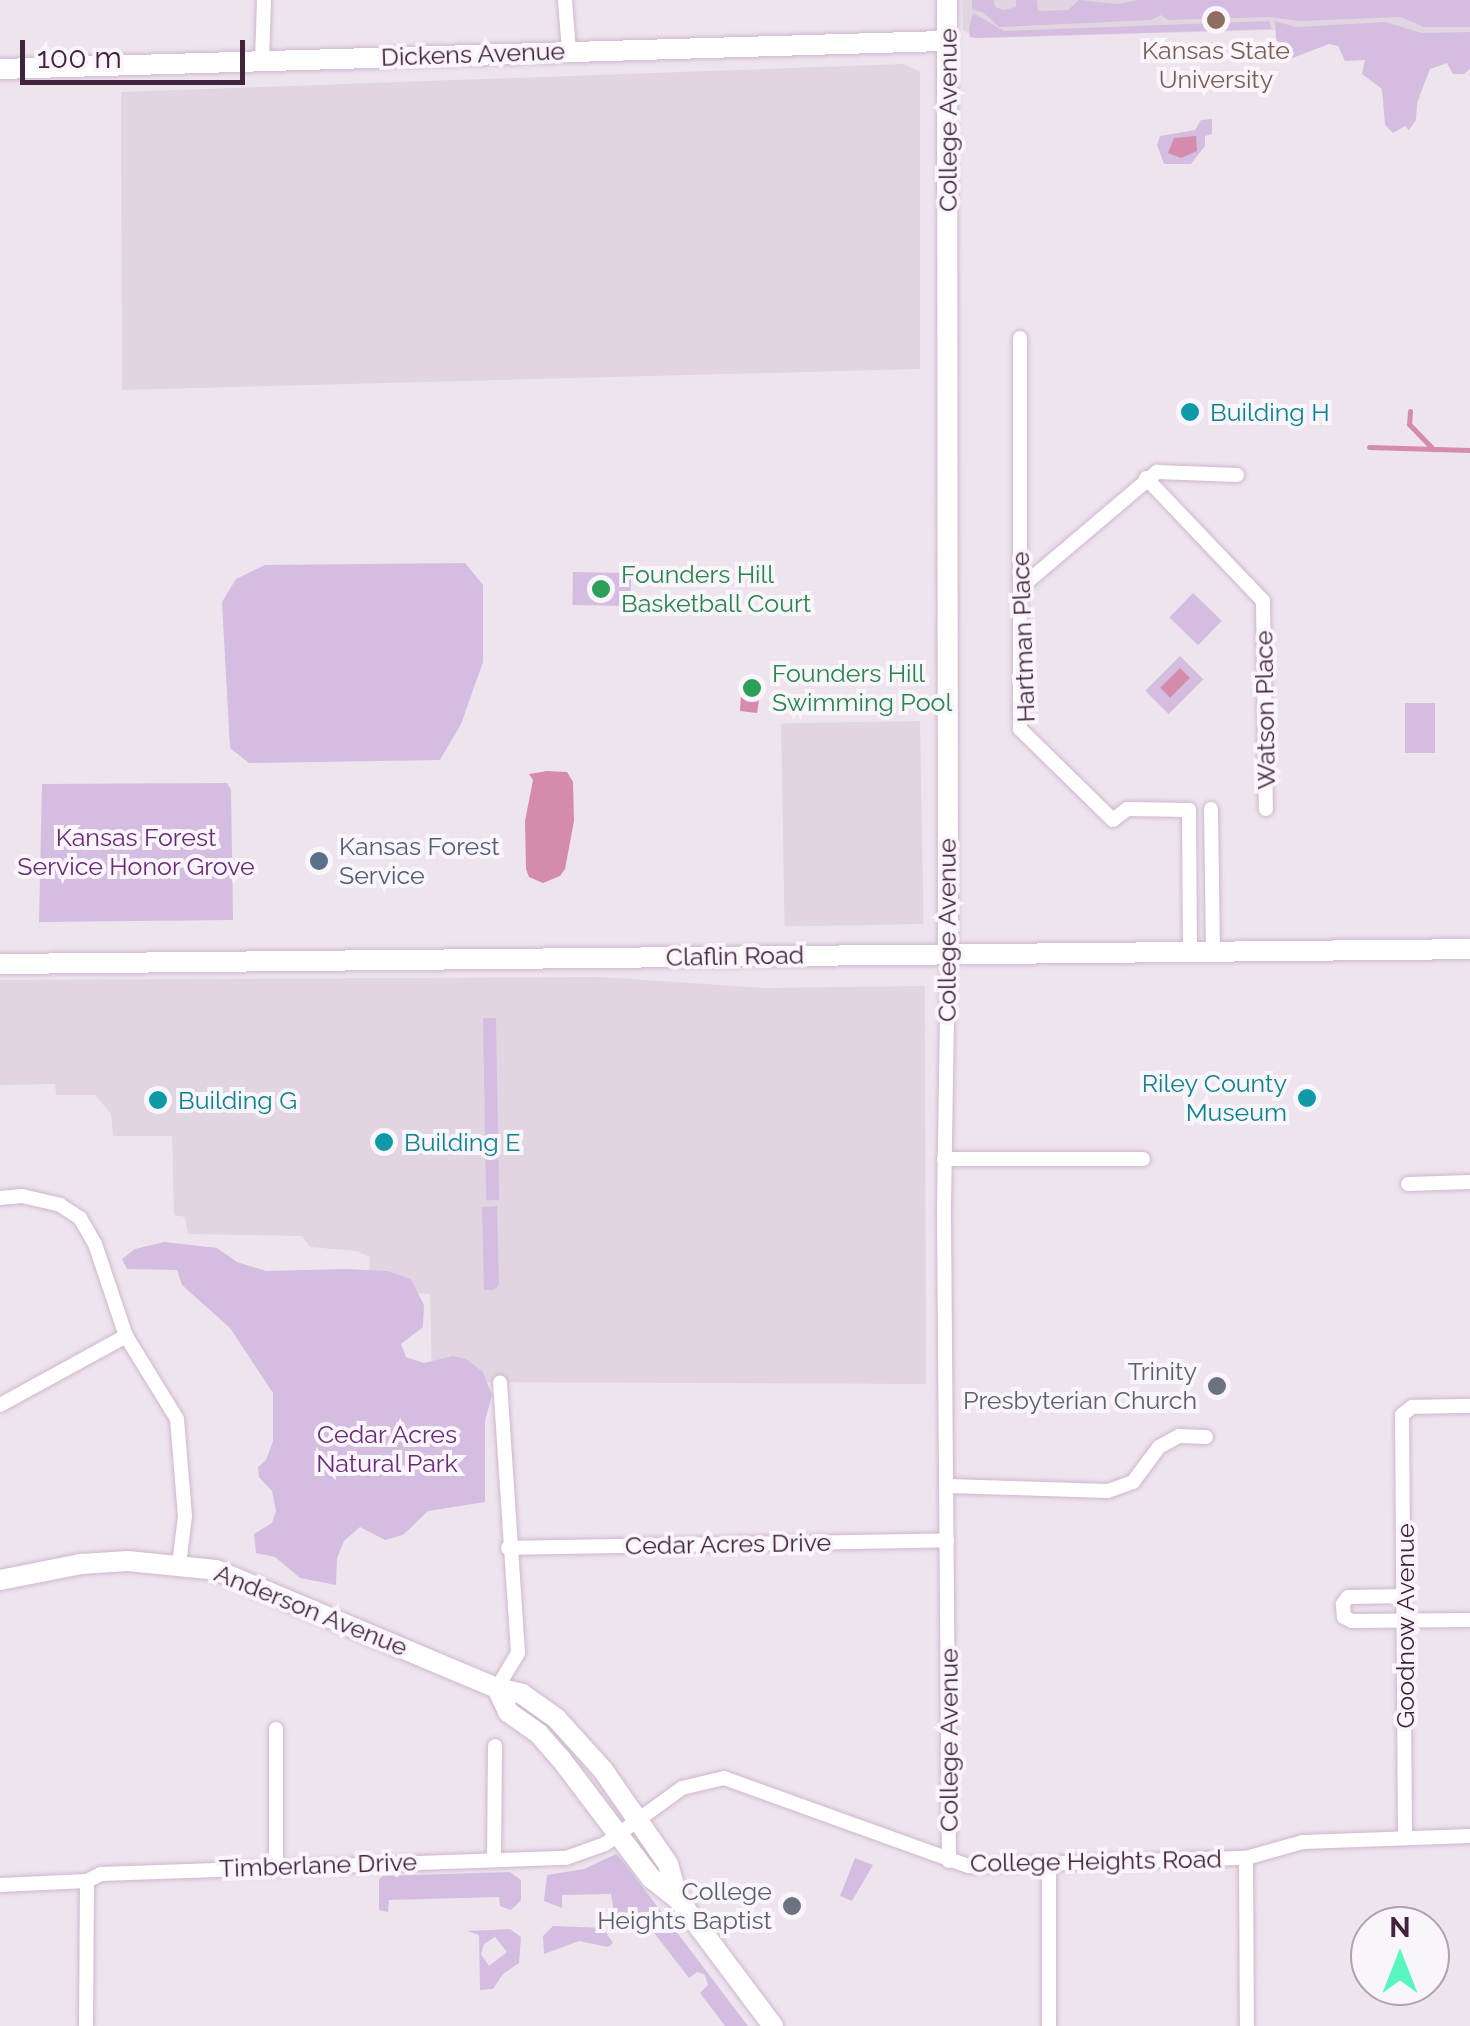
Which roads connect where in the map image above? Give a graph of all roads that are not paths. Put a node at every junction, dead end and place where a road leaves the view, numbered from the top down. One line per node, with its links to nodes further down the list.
1 (264, 0): 6 (street)
2 (565, 0): 5 (street)
3 (947, 0): 4 (street, College Avenue)
4 (946, 41): 5 (street, Dickens Avenue); 17 (street, College Avenue)
5 (568, 51): 6 (street, Dickens Avenue)
6 (262, 61): 7 (street, Dickens Avenue)
7 (0, 69)
8 (1020, 338): 11 (street, Hartman Place)
9 (1237, 475): 10 (street)
10 (1146, 478): 11 (street); 13 (street, Watson Place)
11 (1020, 588): 15 (street, Hartman Place)
12 (1211, 808): 16 (street)
13 (1266, 808)
14 (1470, 949): 16 (street, Claflin Road)
15 (1190, 950): 16 (street, Claflin Road); 17 (street, Claflin Road)
16 (1213, 950)
17 (948, 952): 18 (street, Claflin Road); 19 (street, College Avenue)
18 (0, 964)
19 (944, 1159): 20 (street); 29 (street, College Avenue)
20 (1143, 1159)
21 (1470, 1182): 22 (street)
22 (1408, 1184)
23 (0, 1198): 24 (street)
24 (126, 1336): 26 (street); 32 (street)
25 (500, 1384): 31 (street)
26 (0, 1405)
27 (1470, 1406): 34 (street, Goodnow Avenue)
28 (1206, 1437): 29 (street)
29 (949, 1486): 30 (street, College Avenue)
30 (948, 1540): 31 (street, Cedar Acres Drive); 45 (street, College Avenue)
31 (508, 1548): 37 (street)
32 (180, 1564): 33 (street, Anderson Avenue); 37 (street, Anderson Avenue)
33 (0, 1580)
34 (1405, 1596): 36 (street, Goodnow Avenue); 36 (street)
35 (1470, 1620): 36 (street)
36 (1406, 1621): 41 (street, Goodnow Avenue)
37 (497, 1688): 40 (street, Anderson Avenue)
38 (276, 1729): 46 (street)
39 (495, 1746): 44 (street)
40 (630, 1826): 44 (street, Timberlane Drive); 45 (street, College Heights Road); 51 (street, Anderson Avenue)
41 (1405, 1836): 42 (street, College Heights Road); 43 (street, College Heights Road)
42 (1470, 1836)
43 (1246, 1858): 47 (street, College Heights Road); 53 (street)
44 (494, 1860): 46 (street, Timberlane Drive)
45 (949, 1860): 47 (street, College Heights Road)
46 (276, 1866): 48 (street, Timberlane Drive)
47 (1049, 1866): 52 (street)
48 (87, 1881): 49 (street, Timberlane Drive); 50 (street)
49 (0, 1885)
50 (86, 2026)
51 (773, 2026)
52 (1048, 2026)
53 (1246, 2026)

